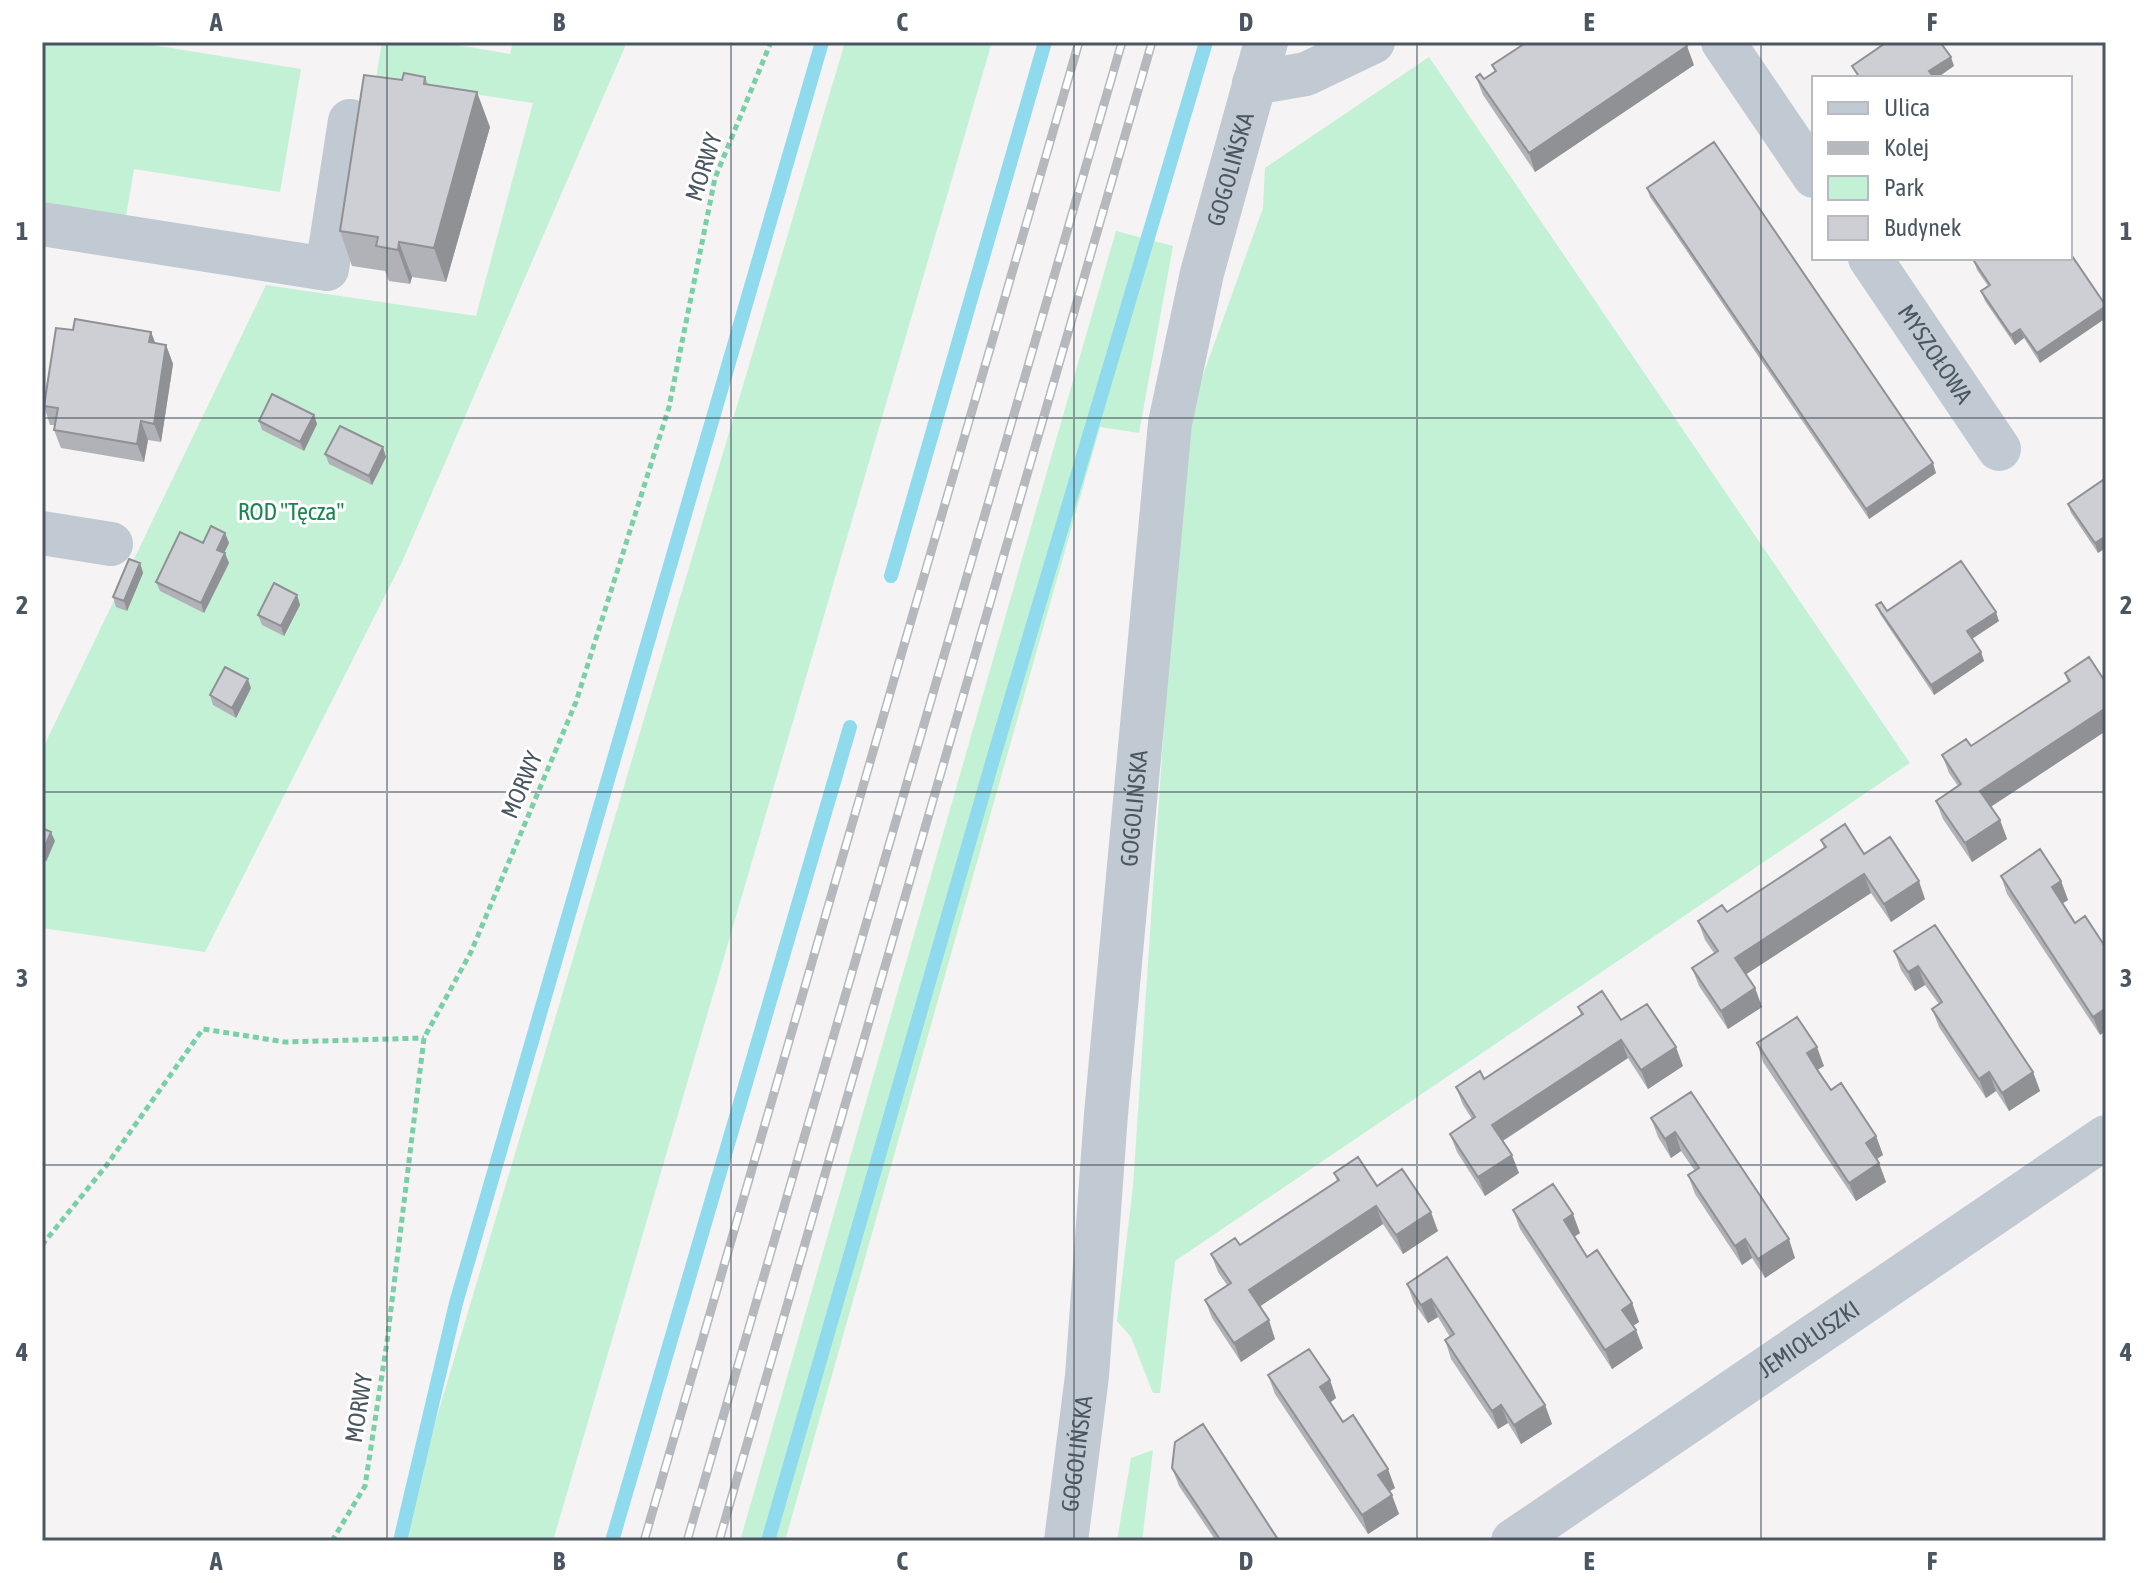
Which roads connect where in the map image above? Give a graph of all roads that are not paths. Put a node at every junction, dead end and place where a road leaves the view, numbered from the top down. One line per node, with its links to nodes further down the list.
1 (1266, 42): 4 (street, GOGOLIŃSKA)
2 (1373, 42): 4 (street)
3 (1723, 42): 6 (street)
4 (1254, 83): 13 (street, GOGOLIŃSKA)
5 (350, 121): 7 (street)
6 (1812, 173)
7 (42, 224)
8 (1871, 260): 9 (street, MYSZOŁOWA)
9 (1999, 449)
10 (42, 533): 11 (street)
11 (111, 544)
12 (2106, 1137): 14 (street, JEMIOŁUSZKI)
13 (1066, 1541)
14 (1513, 1541)

